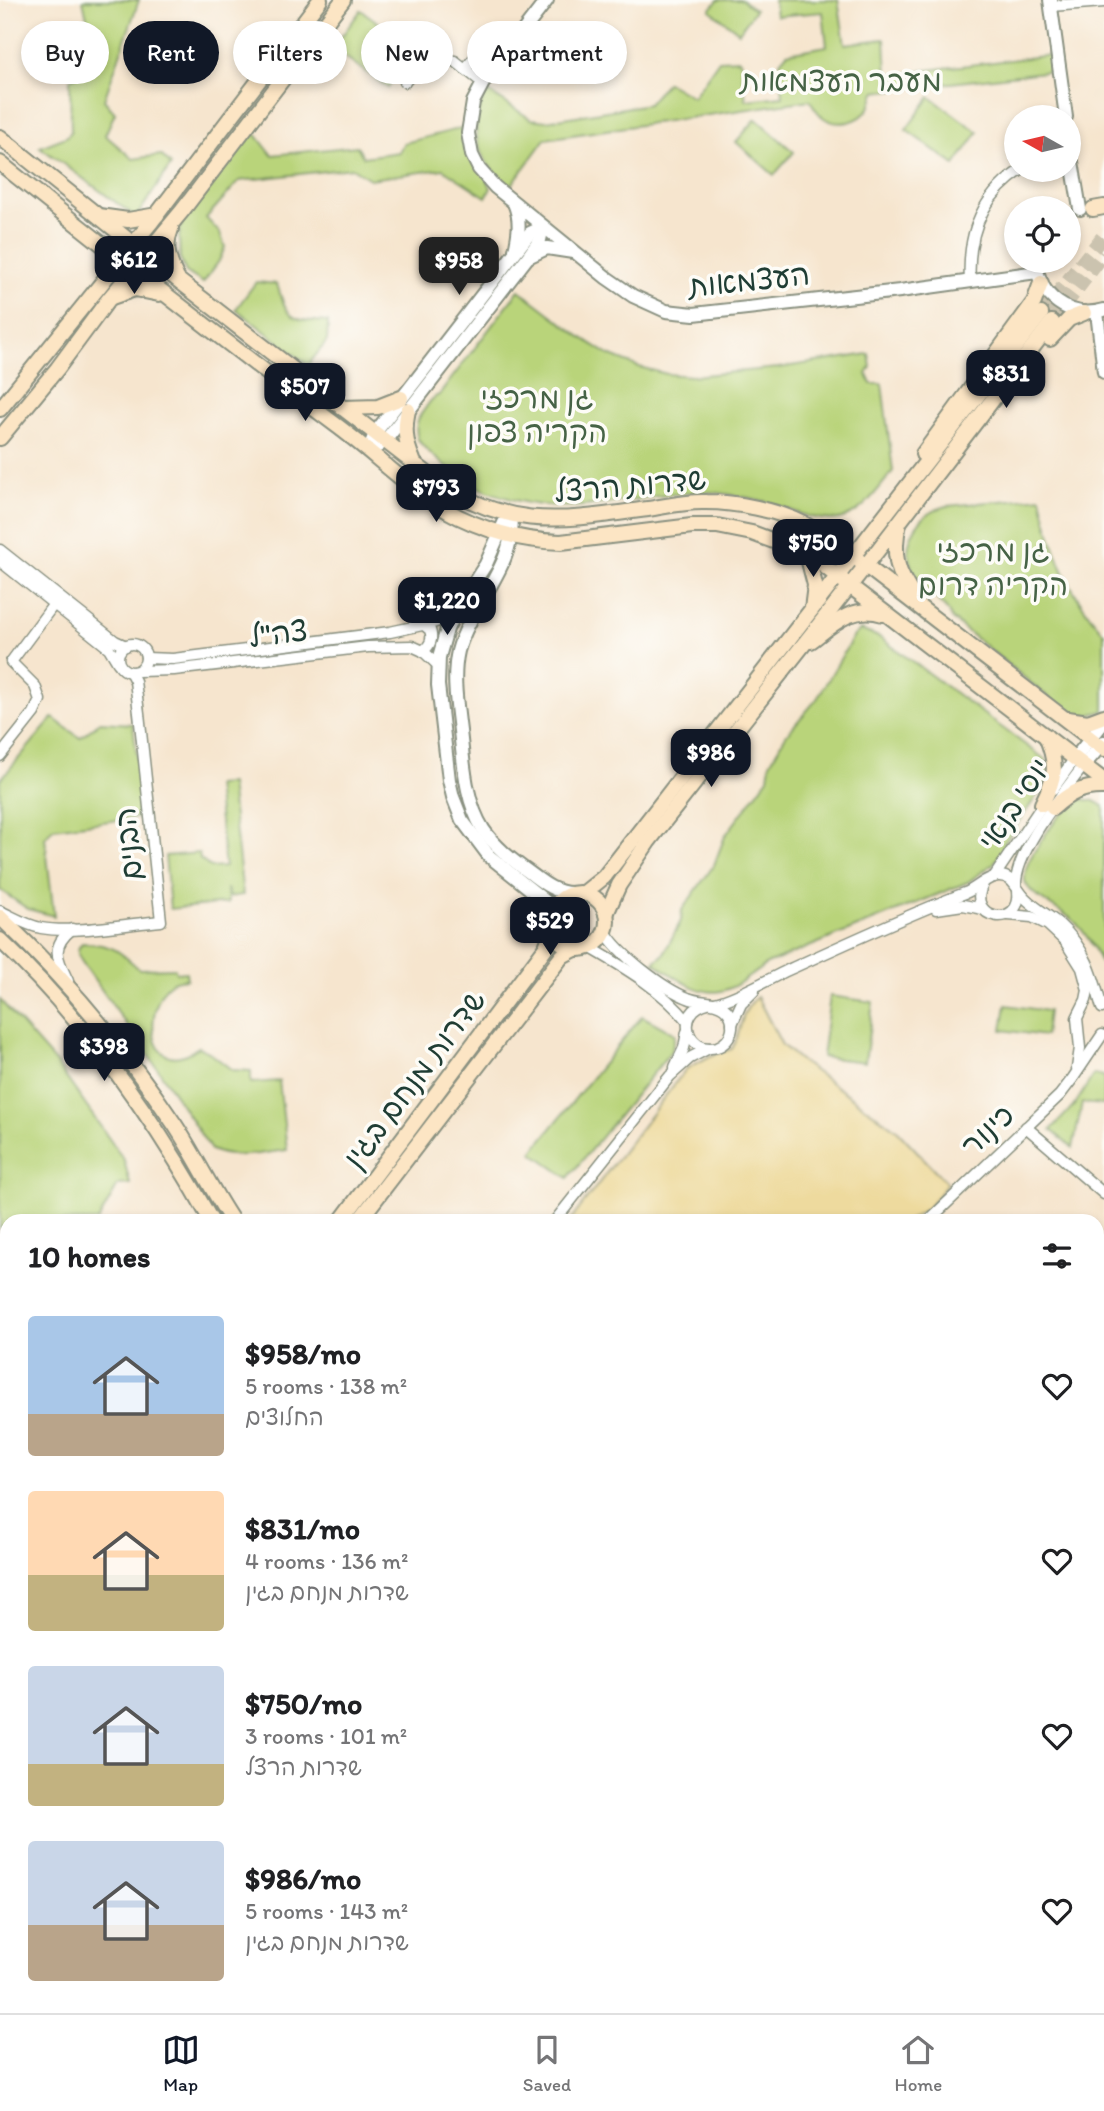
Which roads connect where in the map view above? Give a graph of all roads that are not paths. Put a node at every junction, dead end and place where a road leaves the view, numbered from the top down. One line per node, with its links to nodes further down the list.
1 (320, 0): 19 (main road)
2 (344, 0): 18 (main road)
3 (546, 1): 6 (street, העצמאות)
4 (1104, 2): 5 (street)
5 (1050, 3): 11 (street)
6 (531, 21)
7 (453, 61): 9 (street)
8 (467, 67): 9 (street)
9 (465, 69)
10 (482, 84): 16 (street, העצמאות)
11 (1064, 105)
12 (0, 137): 20 (main road, שדרות הרצל)
13 (0, 163): 26 (main road, שדרות הרצל)
14 (1006, 182): 32 (street)
15 (1081, 182): 17 (street)
16 (513, 203): 21 (street, העצמאות); 25 (street)
17 (1090, 210)
18 (183, 211): 24 (main road); 31 (main road)
19 (157, 215): 20 (main road); 22 (main road)
20 (98, 216): 22 (main road, שדרות הרצל)
21 (543, 227): 23 (street, העצמאות); 25 (street)
22 (133, 244): 24 (main road, שדרות הרצל); 26 (main road)
23 (576, 253): 25 (street); 32 (street, העצמאות)
24 (146, 254): 27 (main road); 31 (main road, שדרות הרצל)
25 (521, 255): 37 (street)
26 (120, 260): 27 (main road, שדרות הרצל); 39 (main road)
27 (133, 270): 33 (main road, שדרות הרצל); 34 (main road)
28 (1031, 273): 32 (street, העצמאות)
29 (1038, 273): 35 (street)
30 (1038, 273): 45 (main road)
31 (178, 280): 38 (main road, שדרות הרצל)
32 (970, 282)
33 (169, 298): 34 (main road); 42 (main road, שדרות הרצל)
34 (108, 300): 41 (main road)
35 (1095, 312): 36 (street); 44 (main road)
36 (1104, 372)
37 (404, 404): 38 (main road); 40 (street); 43 (main road)
38 (342, 408): 40 (main road, שדרות הרצל)
39 (0, 409)
40 (380, 437): 42 (street); 43 (main road, שדרות הרצל)
41 (0, 438)
42 (369, 449): 48 (main road, שדרות הרצל)
43 (416, 464): 46 (main road, שדרות הרצל)
44 (933, 476): 45 (main road); 47 (main road)
45 (903, 492): 51 (main road)
46 (511, 514): 48 (street); 51 (main road, שדרות הרצל)
47 (899, 521): 53 (main road); 58 (main road)
48 (506, 535): 50 (main road, שדרות הרצל); 57 (street); 81 (street)
49 (0, 550): 61 (street)
50 (807, 554): 54 (main road, שדרות הרצל); 56 (main road)
51 (853, 556): 53 (main road, שדרות הרצל); 54 (main road)
52 (0, 561): 55 (street)
53 (865, 566): 54 (main road); 58 (main road, שדרות הרצל)
54 (843, 581): 56 (main road); 59 (main road, שדרות הרצל); 63 (main road)
55 (54, 604): 65 (street); 73 (street)
56 (811, 611): 81 (main road)
57 (454, 612): 60 (street, צה"ל); 66 (street)
58 (927, 614): 69 (main road, שדרות הרצל)
59 (888, 616): 63 (main road); 71 (main road, שדרות הרצל)
60 (424, 625): 62 (street); 64 (street, צה"ל)
61 (126, 646): 64 (street); 65 (street)
62 (423, 651): 66 (street); 67 (street, צה"ל)
63 (796, 652): 86 (main road)
64 (146, 658): 67 (street)
65 (118, 663): 67 (street)
66 (439, 666): 85 (street)
67 (135, 672): 89 (street, הבנים)
68 (1104, 716): 69 (main road)
69 (1064, 718): 72 (main road, שדרות הרצל)
70 (1104, 722): 72 (street)
71 (1045, 734): 74 (main road, שדרות הרצל); 77 (main road)
72 (1100, 744): 74 (street)
73 (0, 756)
74 (1080, 761): 75 (main road, שדרות הרצל); 77 (street, יוסי בנאי)
75 (1104, 781)
76 (1104, 787): 77 (main road)
77 (1047, 806): 78 (street, יוסי בנאי); 80 (street, יוסי בנאי)
78 (994, 877): 79 (street); 80 (street)
79 (983, 884): 82 (street); 84 (street)
80 (1017, 888): 87 (street); 97 (street)
81 (578, 893): 85 (main road); 86 (main road)
82 (983, 909): 84 (street); 87 (street)
83 (0, 911): 89 (street, הבנים)
84 (918, 912): 94 (street)
85 (551, 913): 90 (main road)
86 (606, 914): 91 (main road)
87 (1008, 915): 98 (street)
88 (0, 917): 95 (main road)
89 (72, 929): 95 (street)
90 (552, 931): 93 (main road); 110 (main road, שדרות מנחם בגין)
91 (605, 931): 93 (main road); 96 (street)
92 (0, 940): 108 (main road)
93 (582, 948): 100 (street); 111 (main road, שדרות מנחם בגין)
94 (774, 976): 96 (street); 99 (street)
95 (73, 992): 109 (main road)
96 (712, 1003): 99 (street); 100 (street)
97 (1103, 1009): 98 (street)
98 (1082, 1010): 101 (street)
99 (732, 1024): 103 (street)
100 (688, 1025): 103 (street); 104 (street)
101 (1079, 1031): 102 (street); 105 (street)
102 (1103, 1035): 105 (street, כינור)
103 (710, 1048): 104 (street)
104 (670, 1076): 112 (street)
105 (1073, 1079): 106 (street, כינור)
106 (1026, 1127): 107 (street); 113 (street, כינור)
107 (1104, 1194)
108 (207, 1214)
109 (228, 1214)
110 (346, 1214)
111 (364, 1214)
112 (561, 1214)
113 (934, 1214)

